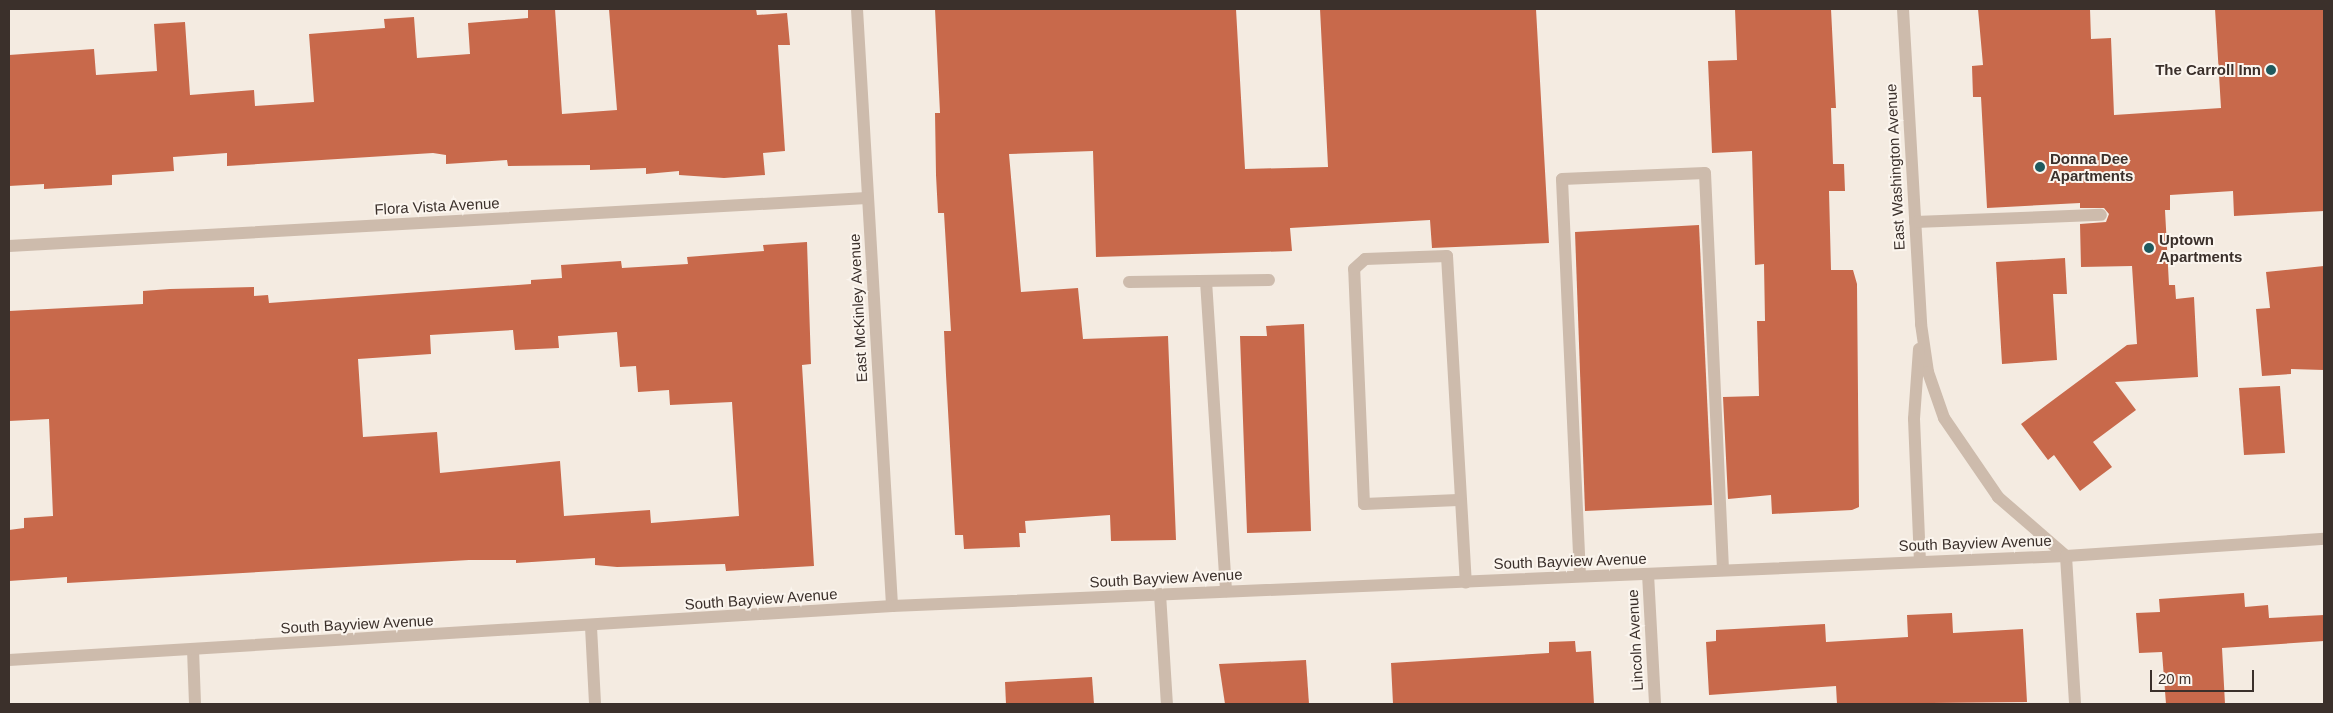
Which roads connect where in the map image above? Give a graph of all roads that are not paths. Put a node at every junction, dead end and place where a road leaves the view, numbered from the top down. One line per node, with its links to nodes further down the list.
1 (857, 9): 3 (street, East McKinley Avenue)
2 (1903, 9): 5 (street, East Washington Avenue)
3 (867, 198): 6 (street, Flora Vista Avenue); 21 (street, East McKinley Avenue)
4 (2101, 215): 5 (street)
5 (1915, 222): 10 (street, East Washington Avenue)
6 (9, 246)
7 (1269, 280): 8 (street)
8 (1206, 281): 9 (street); 19 (street)
9 (1129, 282)
10 (1921, 324): 13 (street, East Washington Avenue); 14 (street, East Washington Avenue)
11 (1458, 500): 11 (street); 18 (street)
12 (2324, 539): 13 (street, South Bayview Avenue)
13 (2066, 556): 14 (street, South Bayview Avenue); 29 (street)
14 (1920, 560): 15 (street, South Bayview Avenue)
15 (1723, 570): 16 (street, South Bayview Avenue); 17 (street)
16 (1648, 574): 17 (street, South Bayview Avenue); 28 (street, Lincoln Avenue)
17 (1580, 576): 18 (street, South Bayview Avenue)
18 (1466, 582): 19 (street, South Bayview Avenue)
19 (1226, 592): 20 (street, South Bayview Avenue)
20 (1160, 594): 21 (street, South Bayview Avenue); 27 (street)
21 (892, 606): 22 (street, South Bayview Avenue)
22 (591, 627): 23 (street, South Bayview Avenue); 26 (street)
23 (193, 649): 24 (street, South Bayview Avenue); 25 (street)
24 (9, 660)
25 (195, 704)
26 (595, 704)
27 (1166, 704)
28 (1655, 704)
29 (2075, 704)

